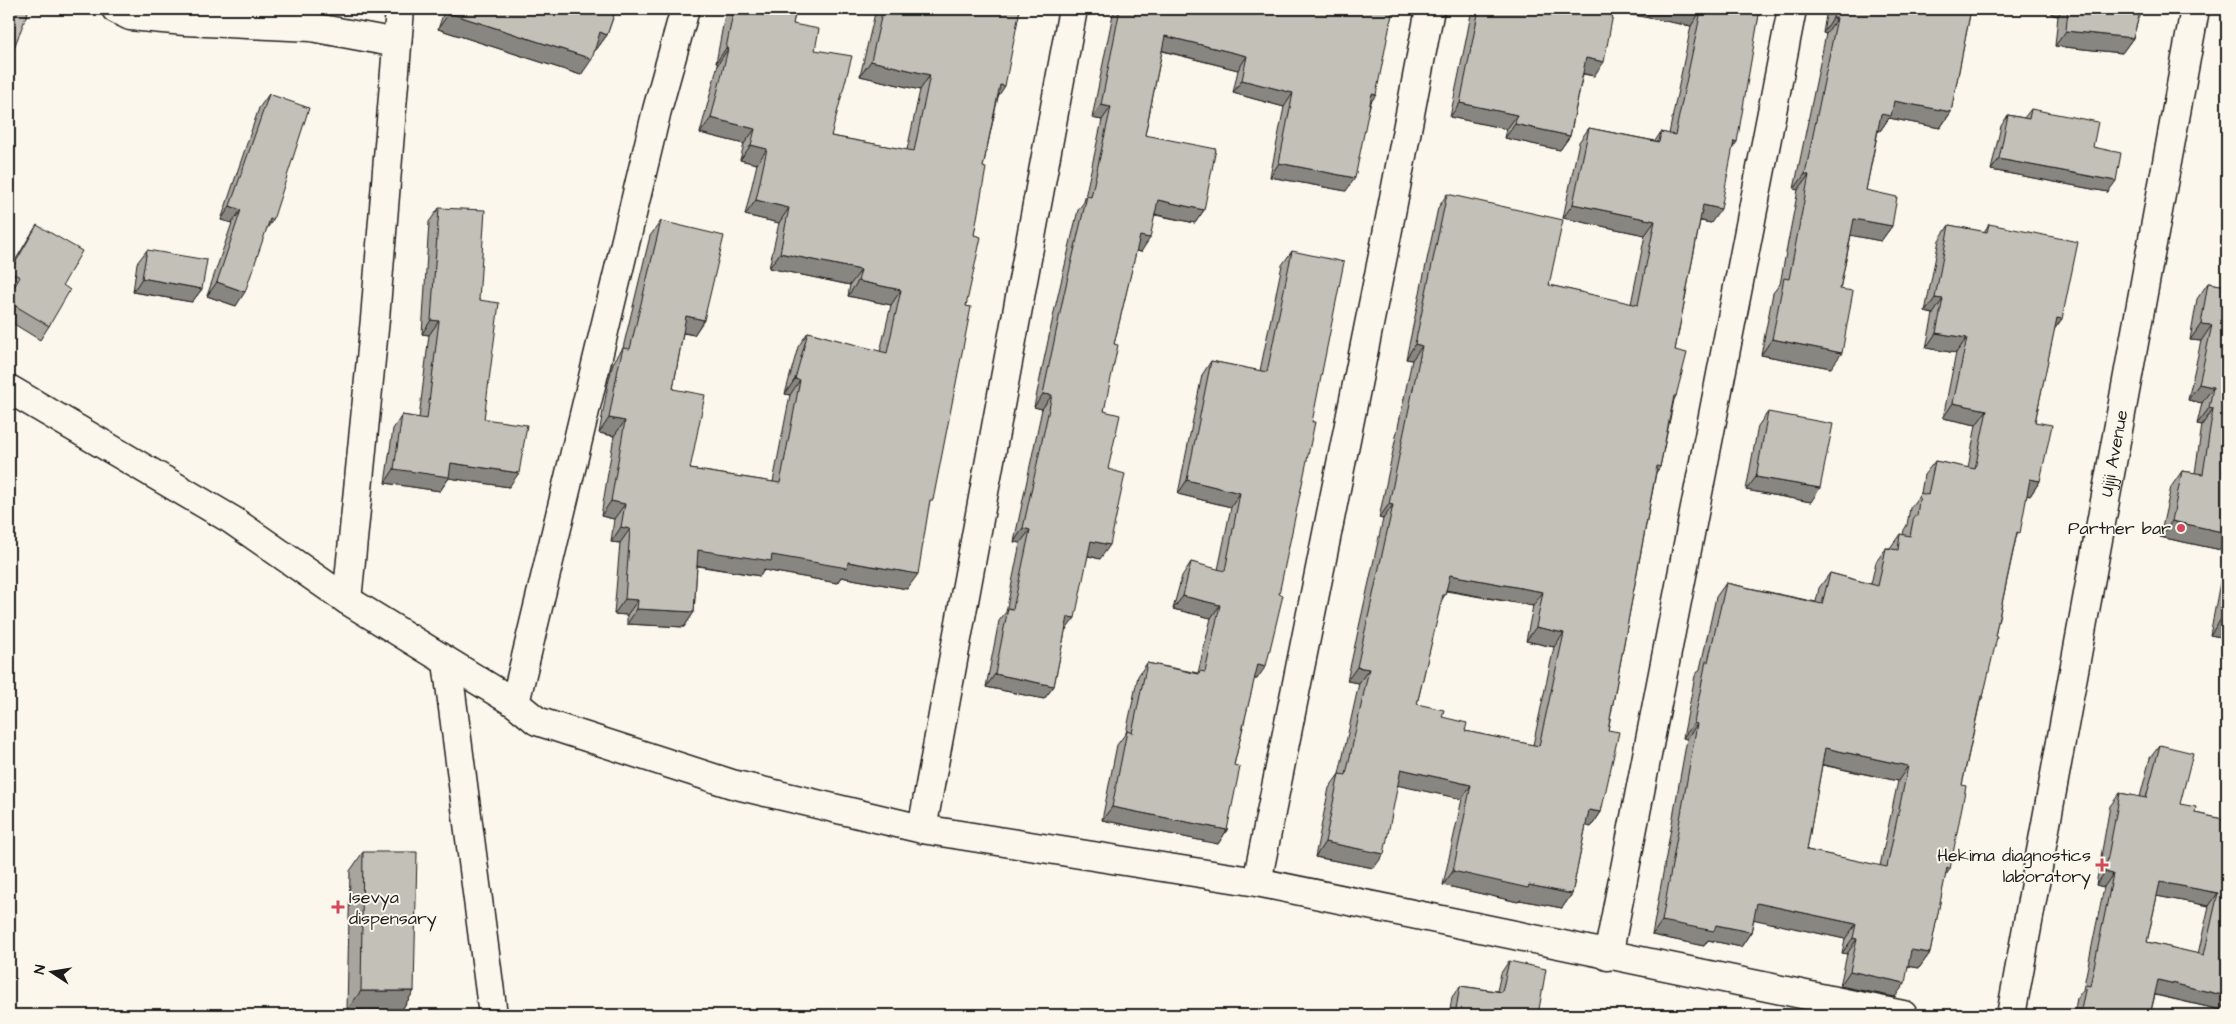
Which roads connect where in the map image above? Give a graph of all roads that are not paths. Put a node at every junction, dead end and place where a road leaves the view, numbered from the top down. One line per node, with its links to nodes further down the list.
1 (116, 9): 8 (main road)
2 (400, 9): 8 (main road)
3 (685, 9): 12 (main road)
4 (1073, 9): 13 (main road)
5 (1430, 9): 14 (main road)
6 (1792, 9): 15 (main road)
7 (2195, 9): 18 (main road, Ujiji Avenue)
8 (397, 43): 10 (main road)
9 (9, 389): 10 (main road)
10 (347, 600): 11 (main road)
11 (447, 662): 12 (main road); 16 (main road)
12 (516, 703): 13 (main road)
13 (922, 828): 14 (main road)
14 (1256, 882): 15 (main road)
15 (1608, 956): 17 (main road)
16 (493, 1015)
17 (1903, 1015)
18 (2011, 1015)

